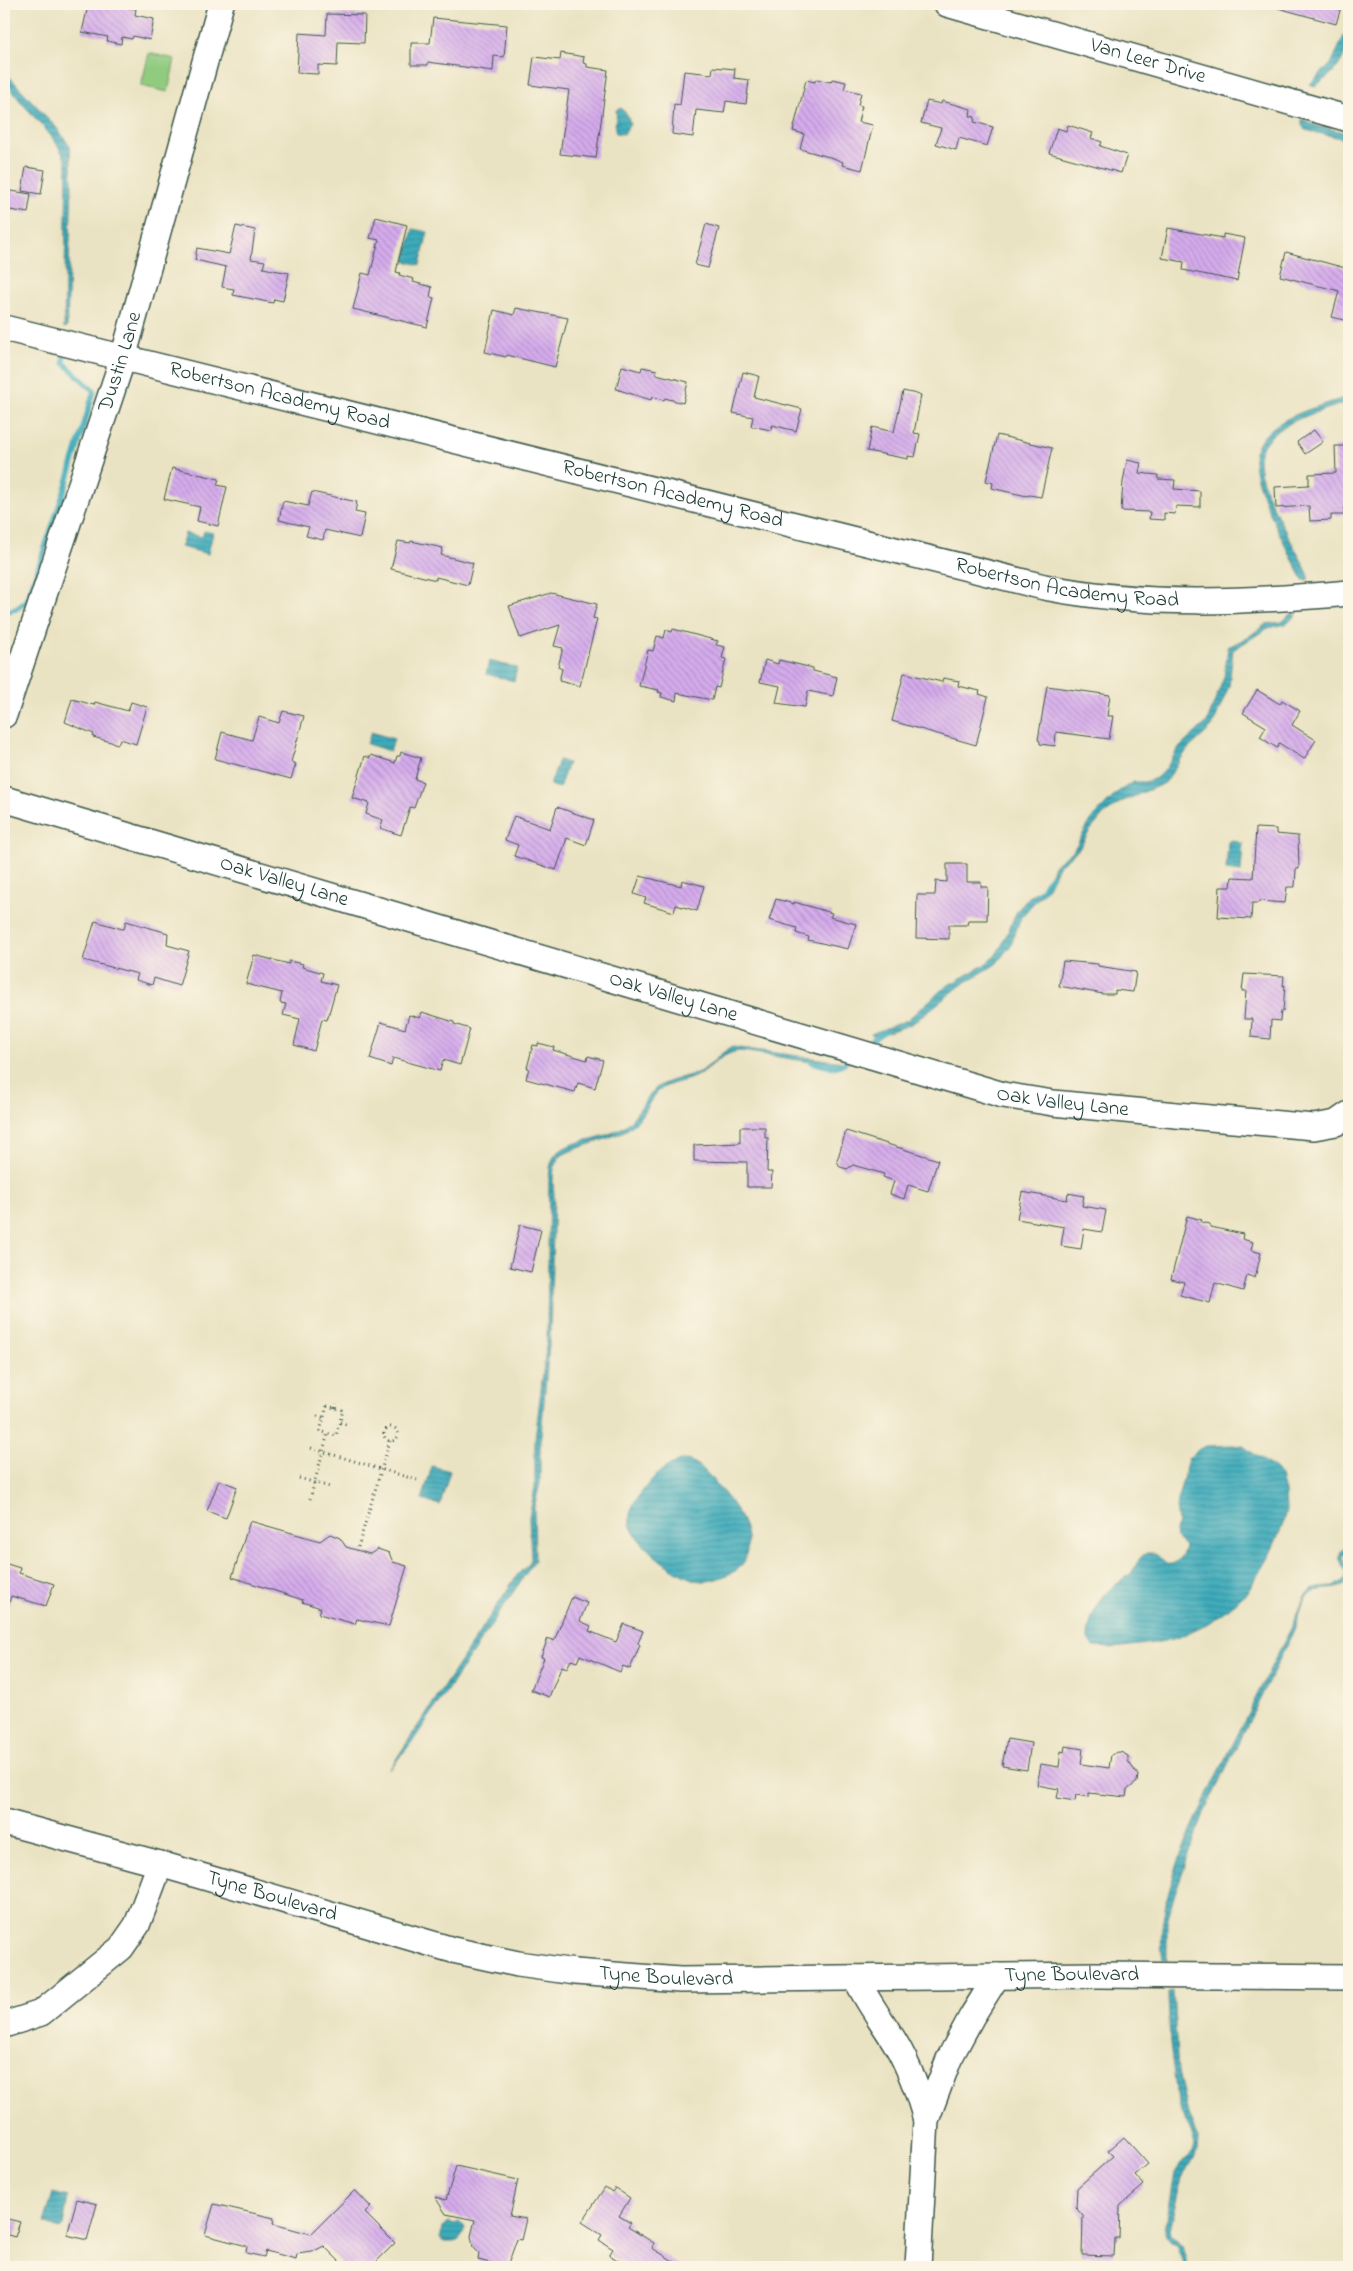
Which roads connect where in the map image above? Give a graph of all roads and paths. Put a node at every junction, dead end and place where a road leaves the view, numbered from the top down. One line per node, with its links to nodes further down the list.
1 (221, 4): 5 (street, Dustin Lane)
2 (947, 4): 3 (street, Van Leer Drive)
3 (1349, 119)
4 (4, 328): 5 (street, Robertson Academy Road)
5 (123, 358): 6 (street, Robertson Academy Road); 7 (street, Dustin Lane)
6 (1349, 593)
7 (4, 715)
8 (4, 799): 9 (street, Oak Valley Lane)
9 (1347, 1121)
10 (336, 1403): 11 (path)
11 (335, 1408): 13 (path); 14 (path)
12 (317, 1416): 13 (path)
13 (324, 1418): 16 (path)
14 (340, 1422): 15 (path); 16 (path)
15 (348, 1425)
16 (328, 1433): 19 (path)
17 (390, 1441): 17 (path); 20 (path)
18 (311, 1448): 19 (path)
19 (324, 1451): 20 (path); 23 (path)
20 (381, 1469): 22 (path); 26 (path)
21 (299, 1478): 23 (path)
22 (417, 1480)
23 (315, 1483): 24 (path); 25 (path)
24 (330, 1486)
25 (310, 1499)
26 (358, 1547)
27 (4, 1822): 28 (street, Tyne Boulevard)
28 (160, 1864): 31 (street, Tyne Boulevard); 32 (street)
29 (997, 1976): 30 (street, Tyne Boulevard); 31 (street, Tyne Boulevard); 33 (street)
30 (1349, 1977)
31 (856, 1978): 33 (street)
32 (4, 2025)
33 (926, 2120): 34 (street)
34 (918, 2267)

